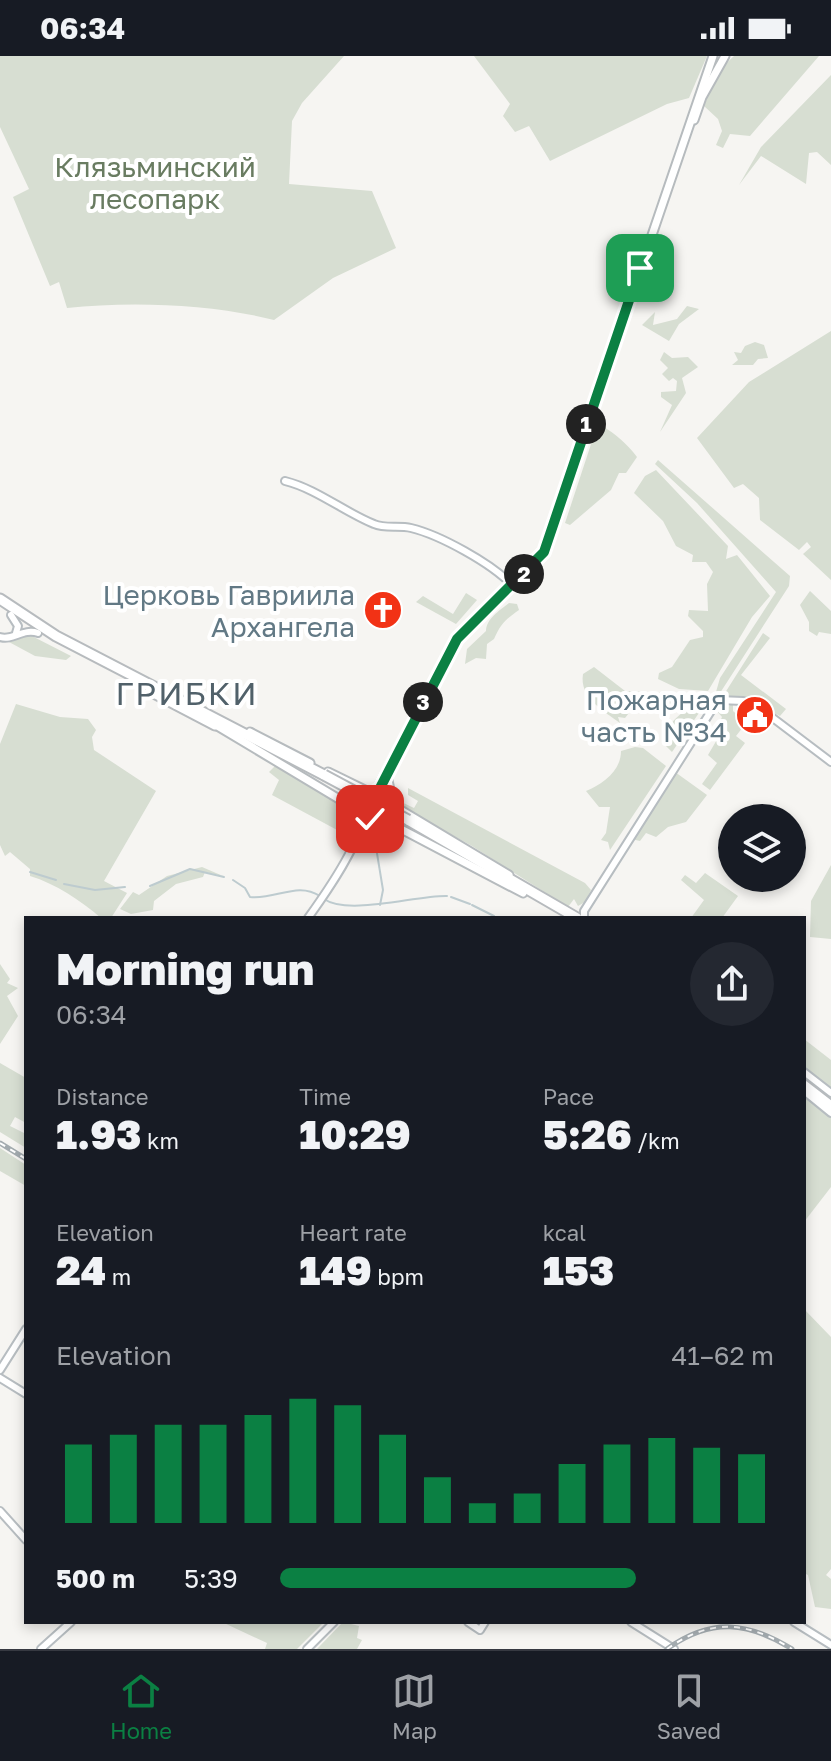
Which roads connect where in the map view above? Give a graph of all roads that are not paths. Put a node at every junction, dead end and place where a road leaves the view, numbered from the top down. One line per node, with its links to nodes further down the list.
1 (714, 56): 4 (main road)
2 (725, 56): 13 (main road)
3 (285, 481): 4 (street)
4 (512, 585): 14 (main road)
5 (0, 599): 11 (highway)
6 (0, 607): 7 (highway)
7 (11, 615): 8 (highway); 9 (street)
8 (38, 633): 9 (street); 11 (highway)
9 (14, 635): 10 (street)
10 (2, 638)
11 (216, 722): 14 (main road); 17 (main road); 20 (highway, bridge)
12 (831, 762): 22 (street)
13 (388, 780): 15 (main road); 16 (main road)
14 (374, 794): 15 (main road); 17 (main road)
15 (385, 800): 16 (main road); 18 (main road)
16 (395, 807): 20 (main road)
17 (364, 812): 18 (main road); 19 (street)
18 (375, 818): 19 (street); 20 (main road)
19 (362, 825): 21 (street)
20 (525, 890): 22 (highway)
21 (309, 916)
22 (576, 916)
23 (806, 1077): 26 (highway)
24 (806, 1087): 27 (highway)
25 (806, 1093): 28 (street)
26 (831, 1096)
27 (831, 1106)
28 (831, 1113)
29 (24, 1332): 30 (street)
30 (0, 1370)
31 (0, 1378): 32 (street)
32 (24, 1393)
33 (0, 1511): 34 (street)
34 (24, 1538)
35 (69, 1624): 40 (street)
36 (332, 1624): 41 (street)
37 (634, 1624): 42 (street)
38 (797, 1624): 39 (street)
39 (831, 1645)
40 (41, 1649)
41 (307, 1649)
42 (674, 1649)

